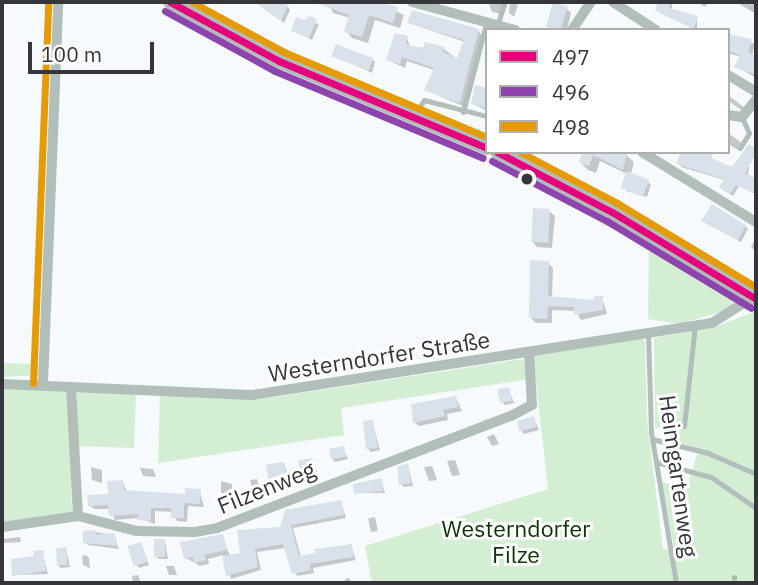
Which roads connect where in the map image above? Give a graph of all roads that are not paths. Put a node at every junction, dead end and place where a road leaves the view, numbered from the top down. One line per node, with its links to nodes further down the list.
1 (58, 2): 32 (street)
2 (170, 2): 20 (main road)
3 (412, 2): 7 (street)
4 (505, 2): 7 (lane)
5 (592, 2): 11 (street)
6 (613, 2): 8 (street)
7 (493, 21): 9 (lane); 10 (street)
8 (640, 25)
9 (491, 28)
10 (510, 28)
11 (573, 28)
12 (485, 45): 16 (lane)
13 (730, 76): 14 (street)
14 (756, 93)
15 (756, 100): 19 (street)
16 (463, 112): 18 (lane); 20 (lane)
17 (730, 115): 19 (street)
18 (485, 116)
19 (742, 117): 21 (lane)
20 (412, 118): 23 (main road)
21 (749, 133): 22 (lane); 24 (lane)
22 (756, 137)
23 (485, 147)
24 (740, 148)
25 (502, 154): 28 (main road)
26 (645, 154): 27 (street)
27 (756, 222)
28 (754, 298): 29 (street, Westerndorfer Straße)
29 (695, 325): 30 (street, Westerndorfer Straße); 35 (lane)
30 (648, 332): 31 (street, Westerndorfer Straße); 36 (lane, Heimgartenweg)
31 (529, 352): 34 (street, Westerndorfer Straße); 40 (street, Filzenweg)
32 (43, 383): 33 (street, Westerndorfer Straße); 34 (street, Westerndorfer Straße)
33 (2, 384)
34 (71, 387): 40 (street)
35 (684, 426)
36 (652, 439): 37 (lane, Heimgartenweg); 38 (lane)
37 (656, 462): 39 (lane); 42 (lane, Heimgartenweg)
38 (756, 474)
39 (756, 508)
40 (78, 516): 41 (street)
41 (2, 527)
42 (676, 583)

